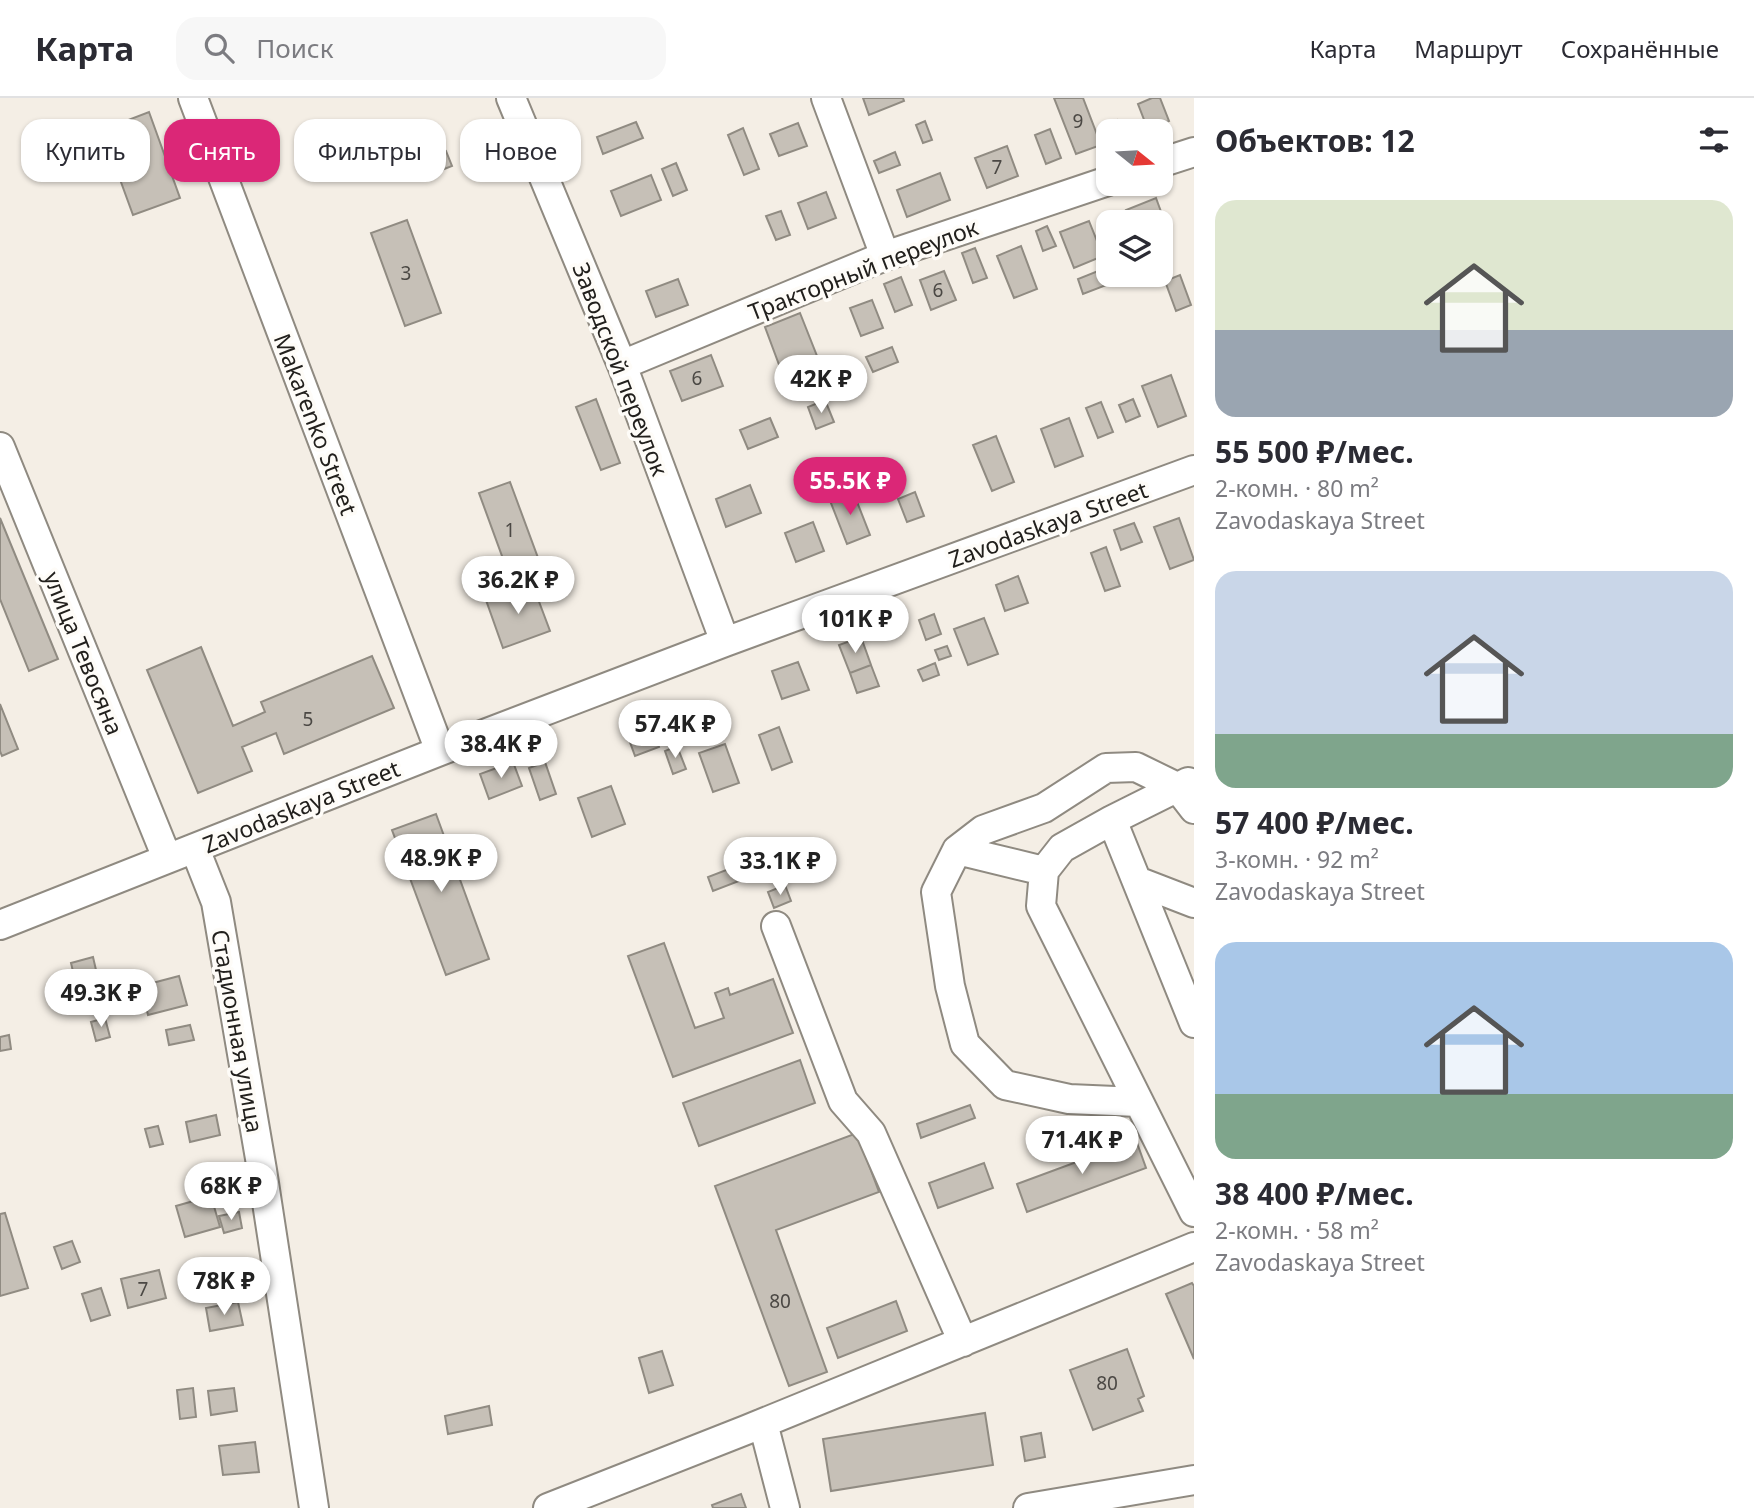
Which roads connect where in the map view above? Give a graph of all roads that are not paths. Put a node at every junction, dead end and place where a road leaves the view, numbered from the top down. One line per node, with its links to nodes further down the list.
1 (192, 98): 12 (street, Makarenko Street)
2 (511, 98): 8 (street, Заводской переулок)
3 (826, 98): 7 (street)
4 (1194, 152): 5 (street)
5 (1173, 159)
6 (1096, 185): 7 (street, Тракторный переулок)
7 (886, 256): 8 (street, Тракторный переулок)
8 (622, 365): 11 (street, Заводской переулок)
9 (0, 447): 17 (street, улица Тевосяна)
10 (1194, 470): 11 (street, Zavodaskaya Street)
11 (725, 642): 12 (street, Zavodaskaya Street)
12 (440, 751): 15 (street, Zavodaskaya Street)
13 (1188, 792): 14 (street); 16 (street)
14 (1112, 820): 18 (street); 19 (street)
15 (195, 849): 17 (street, Zavodaskaya Street); 30 (street, Стадионная улица)
16 (957, 850): 18 (street); 24 (street)
17 (167, 858): 21 (street, Zavodaskaya Street)
18 (1044, 872): 24 (street)
19 (1136, 881): 20 (street); 23 (street)
20 (1194, 903)
21 (0, 925)
22 (776, 926): 27 (street)
23 (1194, 1023)
24 (1138, 1102): 25 (street)
25 (1194, 1212)
26 (1194, 1247): 27 (street)
27 (962, 1342): 28 (street)
28 (763, 1423): 31 (street); 32 (street)
29 (1194, 1480): 33 (street)
30 (314, 1508)
31 (548, 1508)
32 (785, 1508)
33 (1028, 1508)

